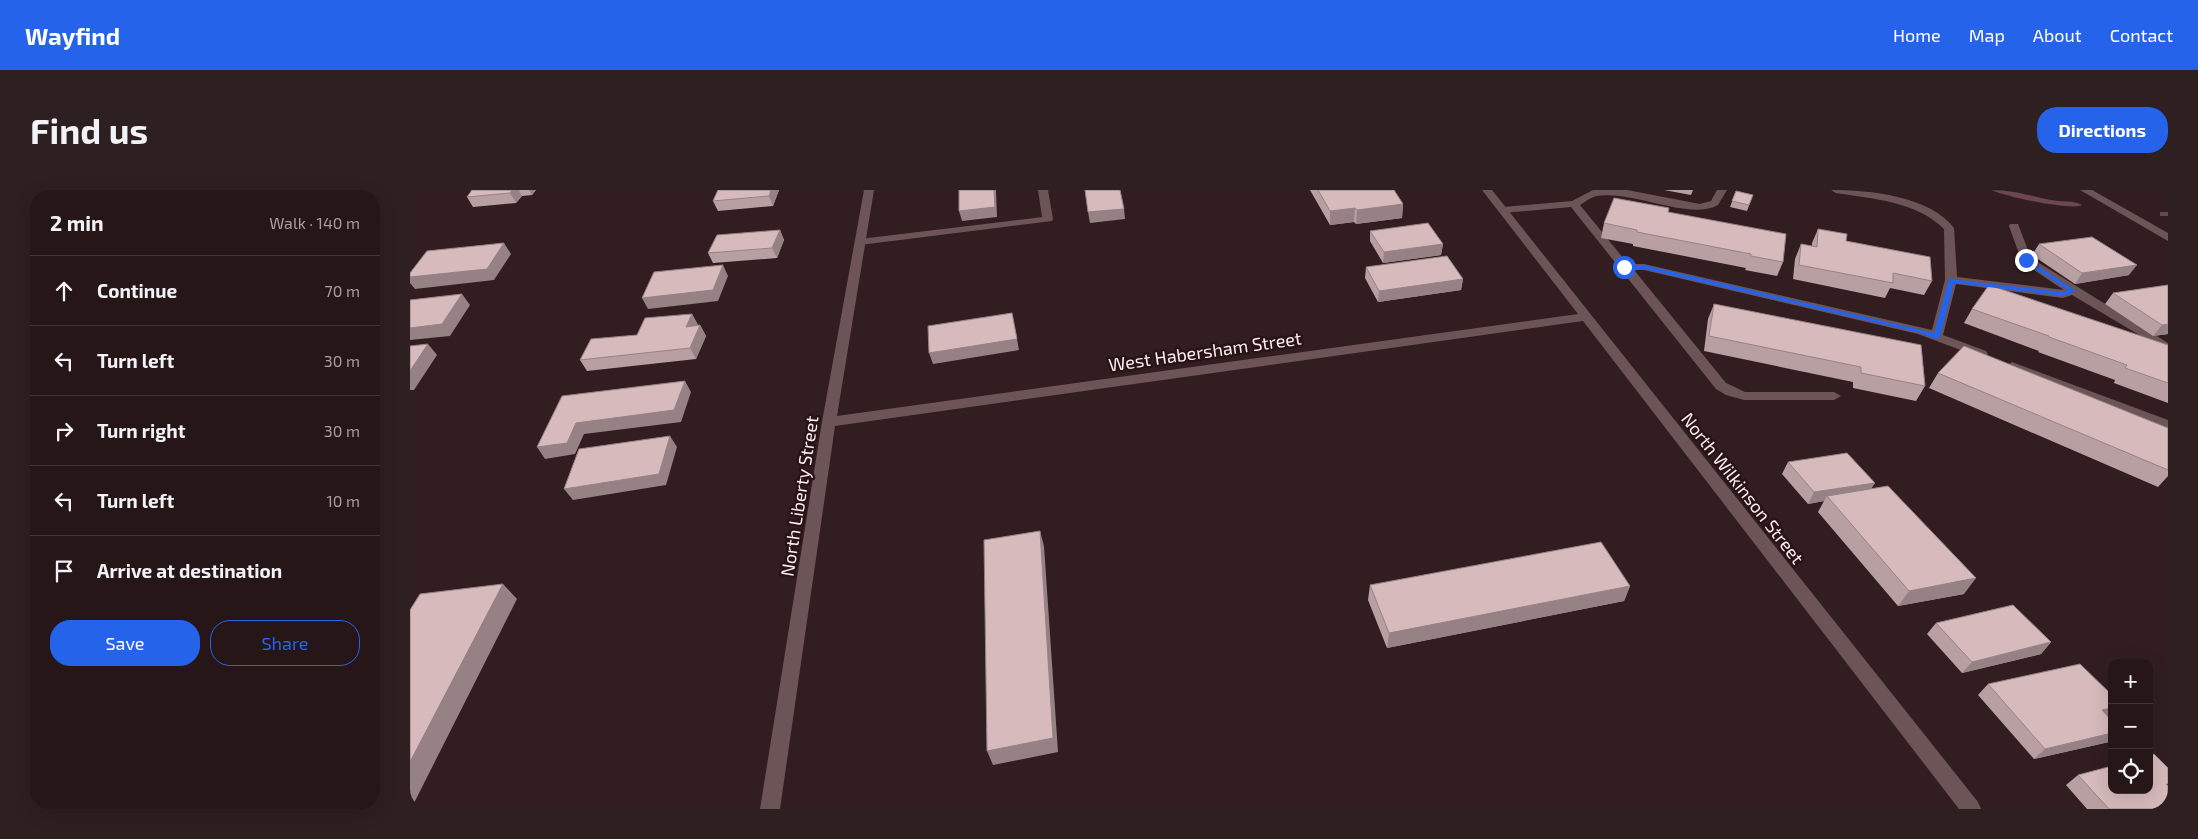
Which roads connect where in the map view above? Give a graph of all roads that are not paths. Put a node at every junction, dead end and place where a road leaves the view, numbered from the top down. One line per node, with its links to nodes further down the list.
1 (869, 190): 11 (street, North Liberty Street)
2 (1043, 190): 11 (street)
3 (1487, 190): 8 (street, North Wilkinson Street)
4 (1722, 190): 7 (street)
5 (1836, 190): 13 (street)
6 (2085, 190): 10 (street)
7 (1574, 204): 8 (street); 12 (street)
8 (1503, 210): 15 (street, North Wilkinson Street)
9 (2014, 226): 14 (street)
10 (2168, 238)
11 (860, 242): 19 (street, North Liberty Street)
12 (1624, 267): 16 (street); 18 (street)
13 (1951, 280): 14 (street); 16 (street)
14 (2073, 291): 17 (street)
15 (1585, 317): 19 (street, West Habersham Street); 22 (street, North Wilkinson Street)
16 (1936, 337): 20 (street)
17 (2168, 348)
18 (1834, 396)
19 (829, 422): 21 (street, North Liberty Street)
20 (2168, 425)
21 (770, 809)
22 (1971, 809)

